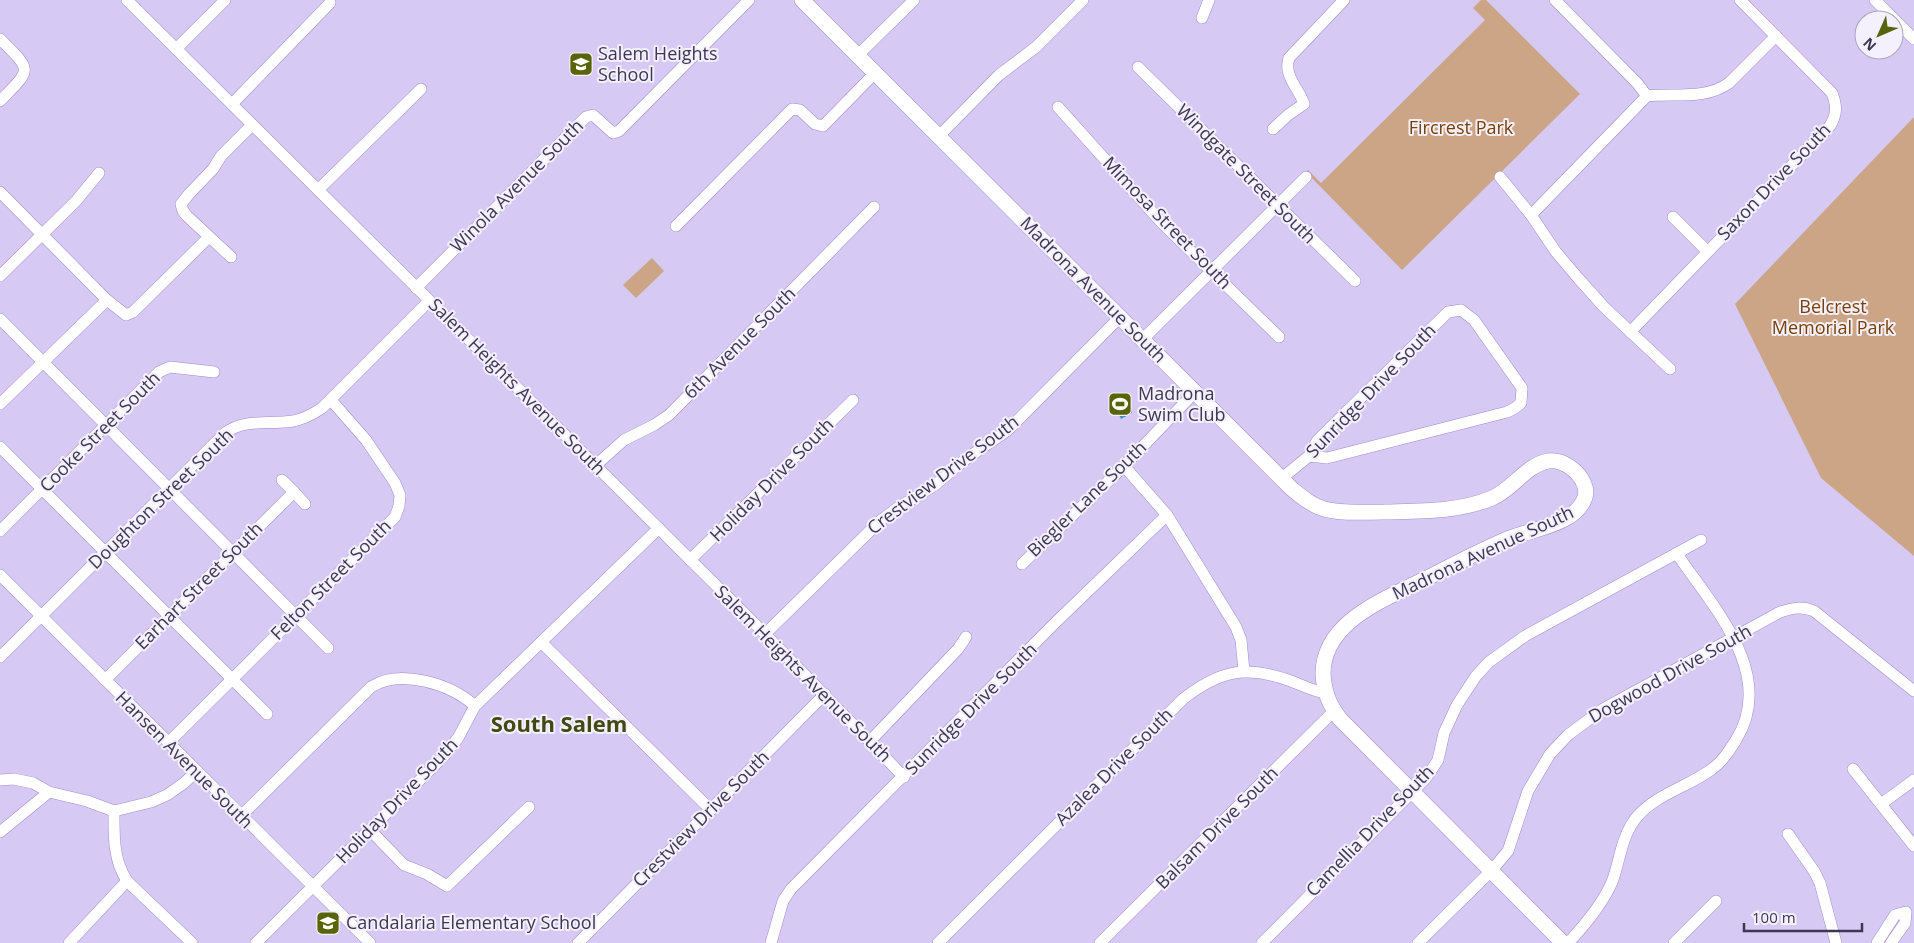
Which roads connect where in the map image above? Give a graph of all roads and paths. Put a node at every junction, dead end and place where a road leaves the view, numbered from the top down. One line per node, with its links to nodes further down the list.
1 (127, 0): 17 (street, Salem Heights Avenue South)
2 (225, 0): 17 (street)
3 (749, 0): 46 (street, Winola Avenue South)
4 (802, 0): 18 (main road, Madrona Avenue South)
5 (914, 0): 18 (street)
6 (1083, 0): 28 (street)
7 (1209, 0): 13 (street)
8 (1344, 0): 27 (street)
9 (1555, 0): 22 (street)
10 (1740, 0): 14 (street)
11 (1876, 0): 15 (street)
12 (330, 3): 24 (street)
13 (1202, 18)
14 (1776, 36): 22 (street); 41 (street, Saxon Drive South)
15 (1914, 38)
16 (0, 39): 23 (street)
17 (176, 49): 24 (street, Salem Heights Avenue South)
18 (858, 56): 20 (main road, Madrona Avenue South)
19 (1138, 67): 34 (street, Windgate Street South)
20 (875, 74): 28 (main road, Madrona Avenue South); 38 (street)
21 (421, 89): 32 (street)
22 (1647, 96): 36 (street)
23 (0, 101)
24 (232, 104): 26 (street, Salem Heights Avenue South)
25 (1058, 107): 43 (street, Mimosa Street South)
26 (252, 125): 32 (street, Salem Heights Avenue South); 40 (street)
27 (1273, 129)
28 (938, 136): 49 (main road, Madrona Avenue South)
29 (99, 173): 39 (street)
30 (1500, 176): 36 (street)
31 (1306, 177): 34 (street)
32 (318, 190): 46 (street, Salem Heights Avenue South)
33 (0, 192): 39 (street)
34 (1277, 205): 43 (street); 45 (street, Windgate Street South)
35 (874, 208): 64 (street, 6th Avenue South)
36 (1530, 214): 51 (street)
37 (1673, 217): 41 (street, Saxon Drive South)
38 (676, 226)
39 (42, 235): 44 (street); 47 (street)
40 (209, 237): 42 (street); 47 (street)
41 (1707, 251): 51 (street, Saxon Drive South)
42 (231, 257)
43 (1211, 272): 52 (street, Mimosa Street South); 53 (street)
44 (0, 276)
45 (1355, 281)
46 (416, 288): 48 (street, Salem Heights Avenue South)
47 (107, 300): 54 (street)
48 (429, 301): 58 (street, Doughton Street South); 64 (street, Salem Heights Avenue South)
49 (1120, 317): 53 (main road, Madrona Avenue South); 85 (street, Crestview Drive South)
50 (0, 319): 54 (street)
51 (1630, 332): 55 (street)
52 (1279, 336)
53 (1143, 339): 57 (main road, Madrona Avenue South)
54 (42, 362): 60 (street); 61 (street)
55 (1670, 369)
56 (214, 372): 61 (street, Cooke Street South)
57 (1195, 392): 65 (street, Biegler Lane South); 66 (main road, Madrona Avenue South)
58 (331, 400): 68 (street, Doughton Street South); 84 (street, Felton Street South)
59 (853, 400): 79 (street, Holiday Drive South)
60 (0, 404)
61 (106, 426): 68 (street); 69 (street, Cooke Street South)
62 (0, 447): 69 (street)
63 (1309, 456): 63 (street, Sunridge Drive South); 66 (street, Sunridge Drive South)
64 (596, 465): 73 (street, Salem Heights Avenue South)
65 (1124, 466): 72 (street); 80 (street, Biegler Lane South)
66 (1282, 478): 95 (main road, Madrona Avenue South)
67 (282, 480): 70 (street)
68 (170, 489): 76 (street, Doughton Street South); 77 (street)
69 (42, 490): 74 (street, Cooke Street South); 76 (street)
70 (294, 492): 71 (street); 77 (street, Earhart Street South)
71 (305, 504)
72 (1167, 515): 91 (street); 104 (street, Sunridge Drive South)
73 (659, 528): 79 (street, Salem Heights Avenue South); 88 (street, Holiday Drive South)
74 (0, 531)
75 (1701, 540): 78 (street, Camellia Drive South)
76 (106, 553): 82 (street, Doughton Street South); 83 (street)
77 (232, 553): 83 (street, Earhart Street South); 84 (street)
78 (1678, 554): 87 (street); 108 (street, Camellia Drive South)
79 (690, 560): 85 (street, Salem Heights Avenue South)
80 (1022, 564)
81 (0, 575): 82 (street, Hansen Avenue South)
82 (42, 616): 90 (street, Doughton Street South); 93 (street, Hansen Avenue South)
83 (168, 616): 92 (street); 93 (street, Earhart Street South)
84 (296, 616): 89 (street); 92 (street, Felton Street South)
85 (765, 634): 96 (street, Salem Heights Avenue South)
86 (966, 637): 100 (street)
87 (1733, 638): 94 (street, Dogwood Drive South); 118 (street, Dogwood Drive South); 135 (street)
88 (541, 642): 97 (street, Holiday Drive South); 111 (street)
89 (328, 648)
90 (0, 657)
91 (1244, 671): 95 (street, Azalea Drive South); 130 (street, Azalea Drive South)
92 (232, 679): 99 (street); 101 (street, Felton Street South)
93 (105, 680): 101 (street, Hansen Avenue South)
94 (1914, 691)
95 (1325, 693): 98 (main road, Madrona Avenue South)
96 (825, 694): 100 (street, Salem Heights Avenue South); 111 (street, Crestview Drive South)
97 (475, 706): 113 (street); 114 (street, Holiday Drive South)
98 (1334, 712): 108 (main road, Madrona Avenue South); 131 (street, Balsam Drive South)
99 (267, 714)
100 (870, 741): 104 (street, Salem Heights Avenue South)
101 (168, 743): 103 (street, Hansen Avenue South)
102 (1853, 769): 109 (street)
103 (196, 772): 112 (street); 113 (street, Hansen Avenue South)
104 (904, 776): 129 (street, Sunridge Drive South)
105 (0, 780): 107 (street)
106 (1914, 780): 109 (street)
107 (49, 792): 112 (street); 115 (street)
108 (1413, 792): 118 (main road, Madrona Avenue South); 132 (street, Camellia Drive South)
109 (1881, 804): 117 (street)
110 (529, 807): 114 (street)
111 (711, 810): 128 (street, Crestview Drive South)
112 (114, 811): 119 (street)
113 (241, 816): 120 (street, Hansen Avenue South)
114 (370, 830): 120 (street, Holiday Drive South)
115 (0, 832)
116 (1788, 834): 137 (street)
117 (1914, 846)
118 (1491, 871): 133 (street, Dogwood Drive South); 134 (main road, Madrona Avenue South)
119 (127, 881): 124 (street); 125 (street)
120 (313, 887): 126 (street, Holiday Drive South); 127 (street, Hansen Avenue South)
121 (1716, 901): 136 (street)
122 (1914, 903): 123 (street)
123 (1906, 912): 138 (street); 139 (street)
124 (69, 943)
125 (192, 943)
126 (256, 943)
127 (370, 943)
128 (578, 943)
129 (771, 943)
130 (938, 943)
131 (1100, 943)
132 (1262, 943)
133 (1418, 943)
134 (1563, 943)
135 (1568, 943)
136 (1674, 943)
137 (1836, 943)
138 (1877, 943)
139 (1891, 943)

